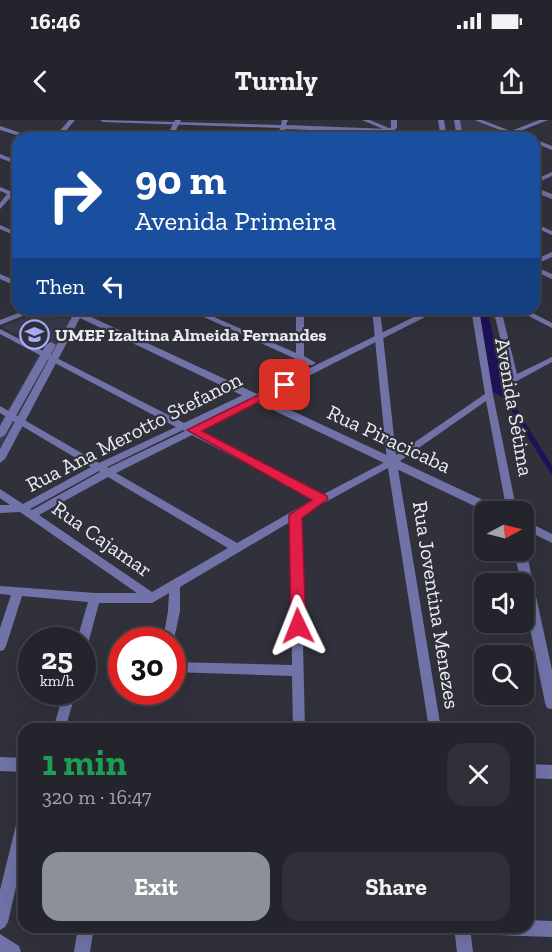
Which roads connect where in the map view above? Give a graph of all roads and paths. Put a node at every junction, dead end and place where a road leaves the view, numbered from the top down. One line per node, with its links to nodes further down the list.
1 (72, 120): 11 (street)
2 (103, 120): 7 (street)
3 (285, 120): 9 (street)
4 (365, 120): 10 (street)
5 (394, 120): 10 (street)
6 (545, 120): 15 (street)
7 (178, 121): 9 (street)
8 (482, 121): 14 (street)
9 (283, 127): 10 (street); 12 (street)
10 (390, 131): 13 (street)
11 (62, 132)
12 (282, 132)
13 (393, 132)
14 (509, 132)
15 (514, 132)
16 (12, 197): 17 (street)
17 (0, 207)
18 (21, 315): 29 (street)
19 (73, 315): 33 (street)
20 (81, 315): 38 (street, Rua Piracicaba)
21 (203, 315): 34 (street)
22 (300, 315): 34 (street)
23 (377, 315): 32 (street, Rua Joventina Menezes)
24 (412, 315): 32 (street, Rua Ana Merotto Stefanon)
25 (423, 315): 32 (street, Rua Ana Merotto Stefanon)
26 (476, 315): 37 (street, Avenida Sétima)
27 (498, 315): 36 (street)
28 (531, 315): 30 (street)
29 (0, 323)
30 (552, 326)
31 (0, 331): 33 (street)
32 (379, 334): 35 (street, Rua Ana Merotto Stefanon); 38 (street, Rua Ana Merotto Stefanon); 44 (street, Rua Joventina Menezes)
33 (50, 357): 40 (street); 41 (street)
34 (300, 358): 35 (street)
35 (312, 363): 38 (street, Rua Ana Merotto Stefanon)
36 (551, 363)
37 (489, 395): 44 (street); 49 (street, Avenida Sétima)
38 (252, 397): 41 (street, Rua Ana Merotto Stefanon); 44 (street, Rua Piracicaba)
39 (0, 409): 40 (street)
40 (16, 418): 42 (street); 43 (street); 45 (street)
41 (188, 428): 45 (street, Rua Ana Merotto Stefanon); 47 (street)
42 (0, 435)
43 (0, 459)
44 (392, 462): 47 (street); 48 (street, Rua Piracicaba); 71 (street, Rua Joventina Menezes)
45 (104, 470): 51 (street, Rua Ana Merotto Stefanon); 55 (street)
46 (0, 493): 51 (street, Rua Cajamar)
47 (322, 499): 52 (street)
48 (475, 501)
49 (510, 501)
50 (0, 509): 51 (street)
51 (28, 511): 61 (street, Rua Cajamar)
52 (295, 515): 55 (street); 66 (street)
53 (534, 529): 54 (street)
54 (552, 539)
55 (238, 549): 57 (street)
56 (522, 561): 67 (street)
57 (175, 587): 61 (street); 63 (street)
58 (0, 590): 59 (street)
59 (18, 592): 60 (street); 64 (street)
60 (95, 598): 61 (street); 62 (street)
61 (152, 598)
62 (87, 627)
63 (171, 627)
64 (0, 646)
65 (186, 667): 66 (street)
66 (299, 671): 70 (street)
67 (552, 703)
68 (66, 705): 69 (street)
69 (61, 723)
70 (298, 723)
71 (434, 723)
72 (0, 764): 73 (street)
73 (18, 765)
74 (534, 771): 75 (street)
75 (552, 772)
76 (18, 846): 77 (street)
77 (0, 922)
78 (534, 928): 79 (street)
79 (552, 929)
80 (85, 933): 84 (street)
81 (463, 933): 85 (street)
82 (0, 942): 83 (street)
83 (13, 952)
84 (82, 952)
85 (465, 952)

